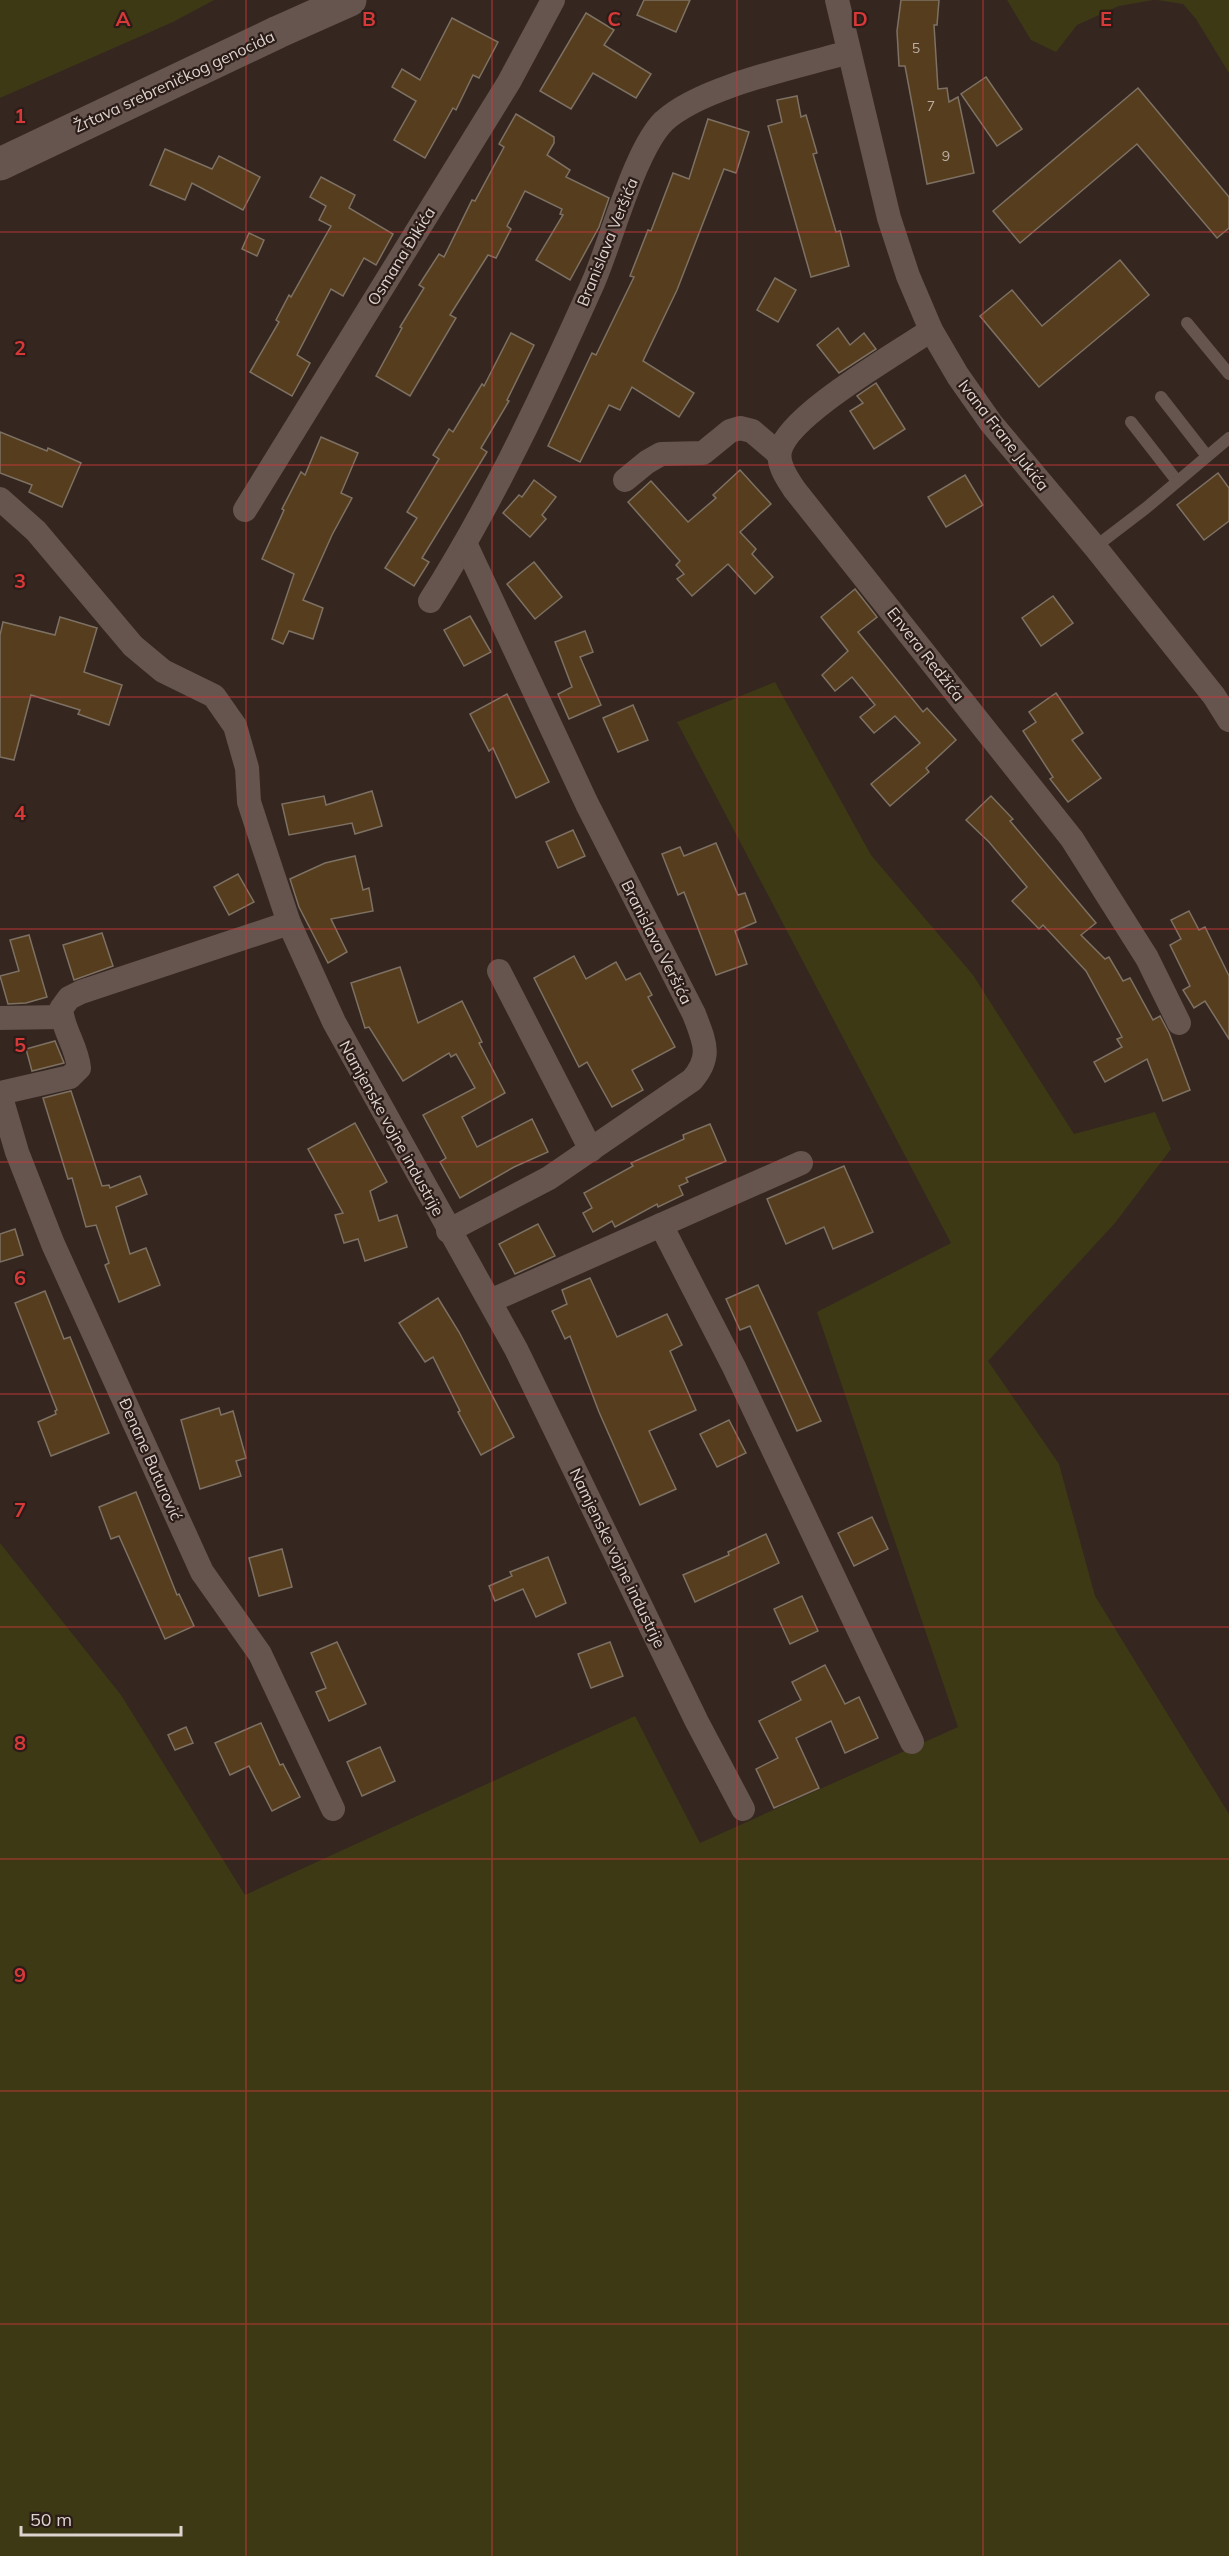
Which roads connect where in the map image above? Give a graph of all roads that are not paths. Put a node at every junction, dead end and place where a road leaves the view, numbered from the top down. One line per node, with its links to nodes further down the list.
1 (350, 0): 5 (street, Žrtava srebreničkog genocida)
2 (553, 0): 17 (street, Osmana Đikića)
3 (837, 0): 4 (street, Ivana Frane Jukića)
4 (849, 52): 7 (street, Ivana Frane Jukića); 18 (street, Branislava Veršića)
5 (0, 164)
6 (1187, 323): 8 (lane)
7 (931, 330): 12 (street); 19 (street, Ivana Frane Jukića)
8 (1229, 374)
9 (1161, 397): 13 (lane)
10 (1131, 422): 15 (lane)
11 (1229, 438): 13 (lane)
12 (779, 454): 14 (street); 26 (street, Envera Redžića)
13 (1208, 456): 15 (lane)
14 (625, 480)
15 (1177, 481): 19 (lane)
16 (0, 500): 22 (street, Namjenske vojne industrije)
17 (245, 510)
18 (466, 545): 20 (street, Branislava Veršića); 28 (street, Branislava Veršića)
19 (1095, 547): 21 (street, Ivana Frane Jukića)
20 (430, 601)
21 (1229, 720)
22 (288, 923): 24 (street); 31 (street, Namjenske vojne industrije)
23 (499, 971): 28 (street)
24 (62, 1017): 25 (street); 27 (street)
25 (0, 1018)
26 (1179, 1023)
27 (0, 1094): 34 (street, Đenane Buturović)
28 (591, 1150): 31 (street, Branislava Veršića)
29 (801, 1163): 30 (street)
30 (661, 1225): 32 (street); 33 (street)
31 (448, 1231): 32 (street, Namjenske vojne industrije)
32 (490, 1301): 35 (street, Namjenske vojne industrije)
33 (912, 1742)
34 (333, 1809)
35 (743, 1809)

